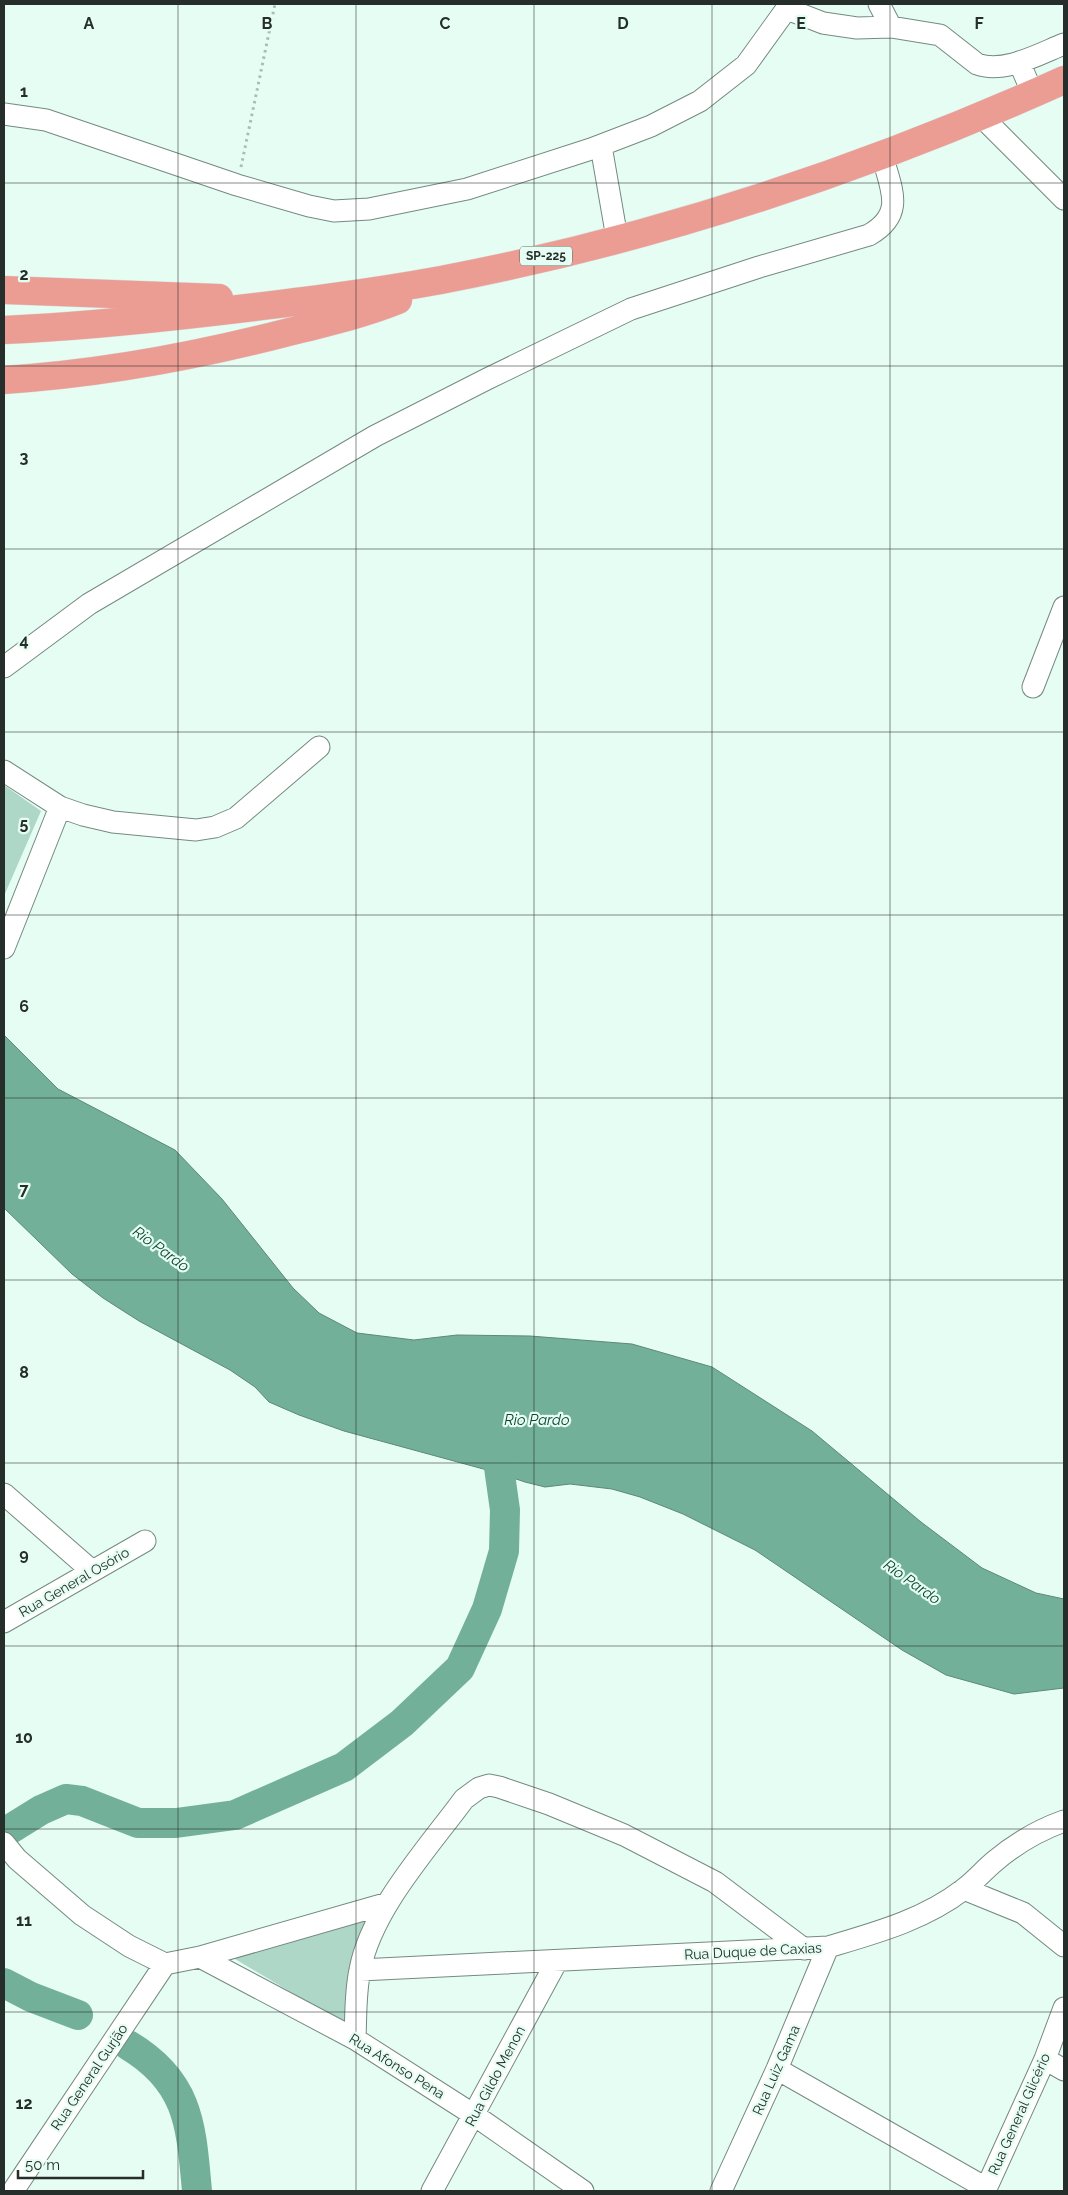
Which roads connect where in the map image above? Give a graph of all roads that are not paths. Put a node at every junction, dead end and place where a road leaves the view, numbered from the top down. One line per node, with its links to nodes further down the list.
1 (879, 4): 3 (street)
2 (788, 6): 3 (street); 10 (street)
3 (891, 27): 5 (street)
4 (1064, 44): 5 (street)
5 (1019, 62): 7 (street)
6 (1064, 80): 7 (main road, SP-225)
7 (1033, 94): 9 (main road, SP-225)
8 (4, 114): 10 (street)
9 (981, 116): 11 (main road, SP-225); 12 (street)
10 (600, 146): 13 (street)
11 (882, 155): 13 (main road, SP-225); 20 (street)
12 (1064, 199)
13 (617, 238): 14 (main road, SP-225)
14 (440, 280): 16 (main road, SP-225); 18 (main road)
15 (4, 290): 16 (main road)
16 (315, 300): 17 (main road, SP-225)
17 (4, 330)
18 (4, 380)
19 (1064, 607): 21 (street)
20 (4, 667)
21 (1033, 687)
22 (320, 747): 24 (street)
23 (4, 770): 24 (street)
24 (60, 808): 25 (street)
25 (4, 948)
26 (4, 1494): 28 (street)
27 (145, 1541): 28 (street, Rua General Osório)
28 (92, 1571): 29 (street, Rua General Osório)
29 (4, 1622)
30 (1064, 1821): 32 (street, Rua Duque de Caxias)
31 (10, 1851): 39 (street)
32 (964, 1889): 34 (street); 35 (street, Rua Duque de Caxias)
33 (388, 1903): 36 (street); 37 (street); 40 (street)
34 (1064, 1946)
35 (828, 1947): 36 (street, Rua Duque de Caxias); 44 (street, Rua Luiz Gama)
36 (804, 1949): 38 (street, Rua Duque de Caxias)
37 (200, 1957): 39 (street); 42 (street, Rua Afonso Pena)
38 (557, 1961): 40 (street, Rua Duque de Caxias); 46 (street, Rua Gildo Menon)
39 (165, 1964): 48 (street, Rua General Gurjão)
40 (360, 1970): 42 (street)
41 (1064, 2008): 43 (street, Rua General Glicério)
42 (355, 2039): 46 (street, Rua Afonso Pena)
43 (1045, 2059): 45 (street); 47 (street, Rua General Glicério)
44 (777, 2069): 47 (street); 51 (street, Rua Luiz Gama)
45 (1064, 2070)
46 (474, 2115): 49 (street, Rua Gildo Menon); 50 (street, Rua Afonso Pena)
47 (986, 2190)
48 (13, 2191)
49 (432, 2191)
50 (584, 2191)
51 (722, 2191)

